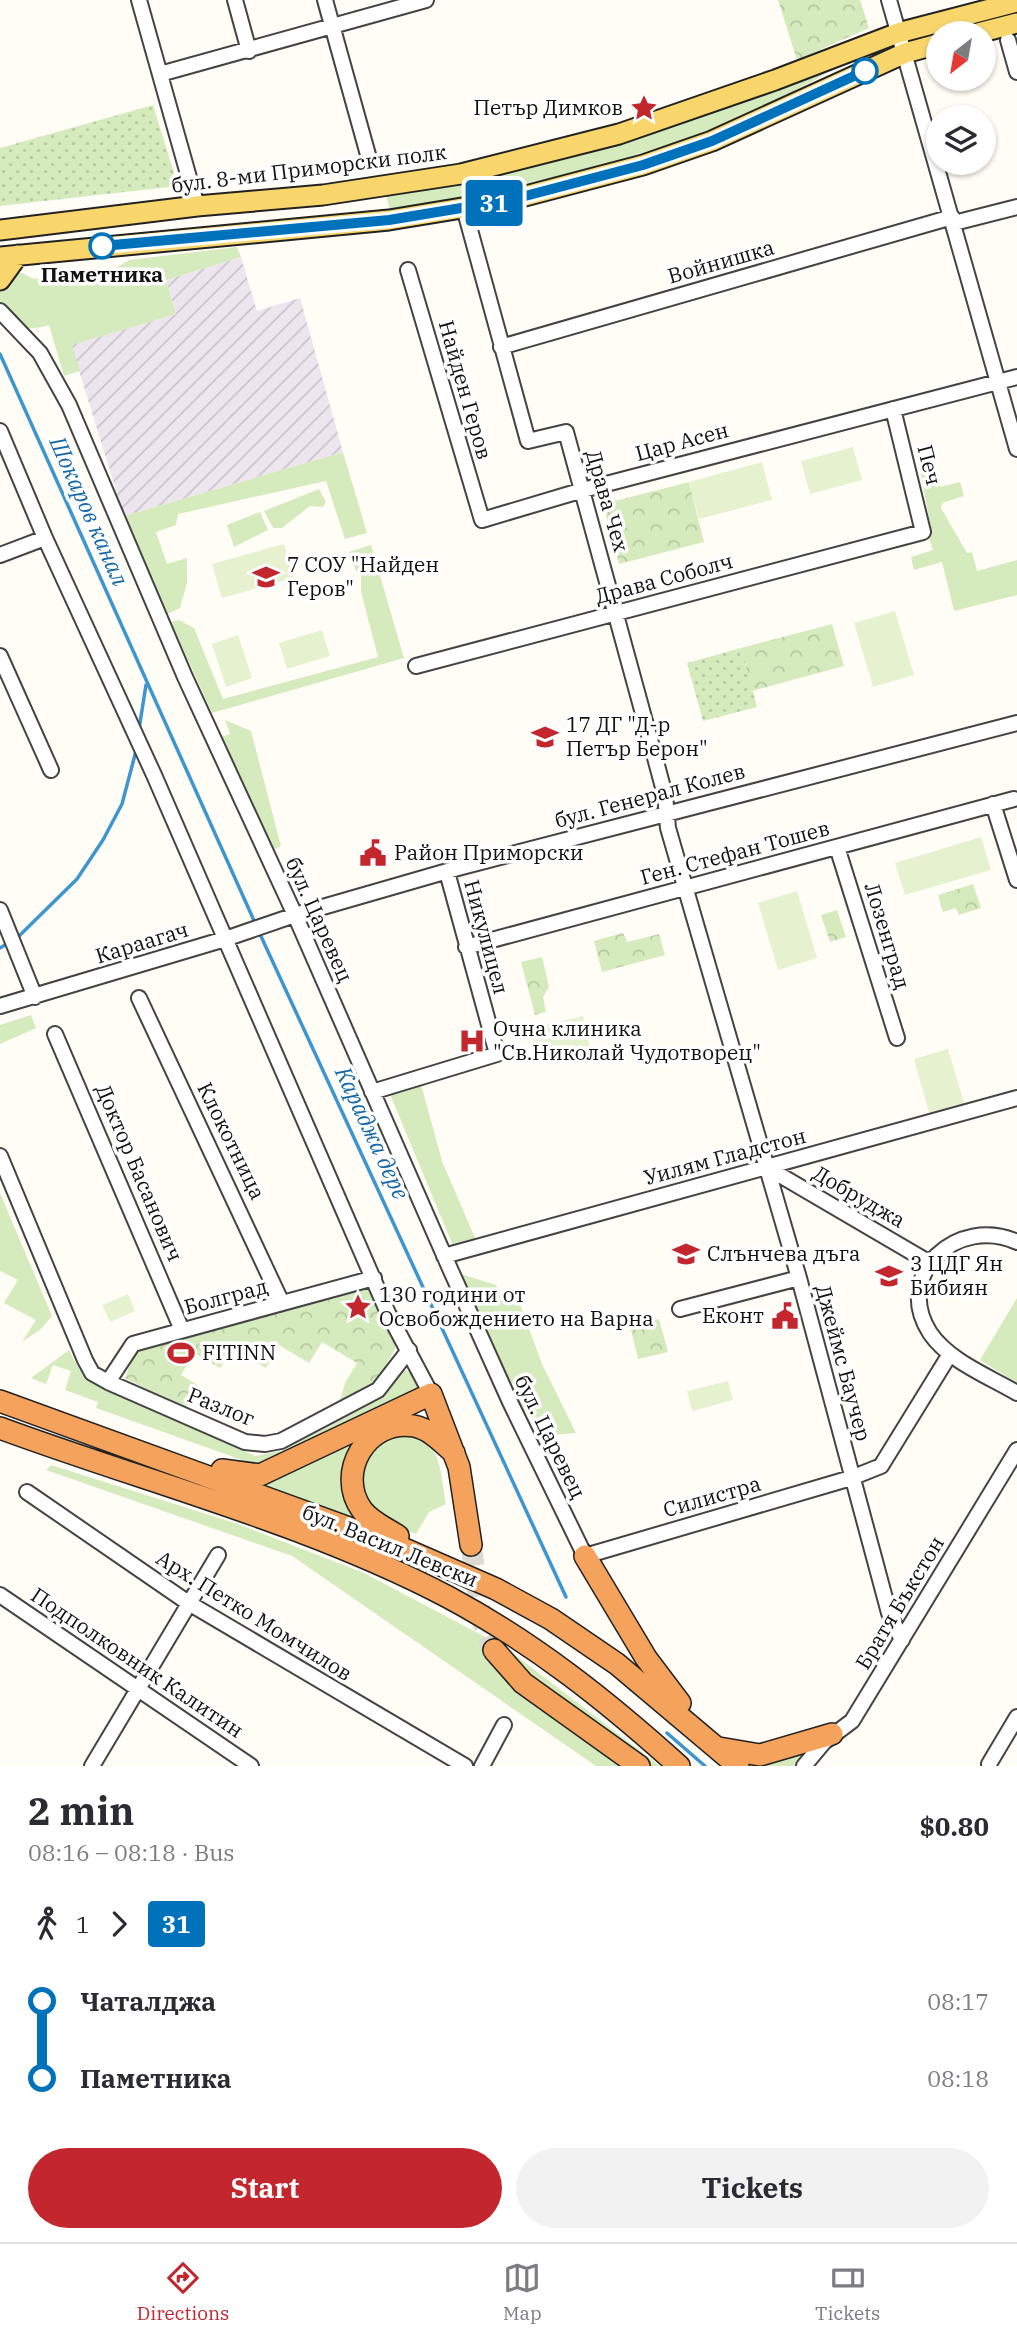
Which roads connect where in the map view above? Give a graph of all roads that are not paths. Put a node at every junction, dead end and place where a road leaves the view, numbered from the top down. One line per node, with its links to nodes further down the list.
1 (139, 0): 14 (street)
2 (235, 0): 11 (street)
3 (325, 0): 7 (street)
4 (422, 0): 7 (street)
5 (889, 0): 9 (street)
6 (1017, 2): 9 (main road, бул. 8-ми Приморски полк)
7 (332, 27): 11 (street); 15 (street)
8 (1012, 31): 13 (street)
9 (898, 33): 12 (street); 16 (main road, бул. 8-ми Приморски полк)
10 (926, 47): 12 (main road)
11 (249, 51): 14 (street)
12 (905, 53): 18 (main road); 19 (street)
13 (1017, 72)
14 (160, 74): 16 (street)
15 (370, 162)
16 (197, 206): 20 (main road, бул. 8-ми Приморски полк)
17 (1017, 207): 19 (street, Войнишка)
18 (464, 208): 21 (main road); 25 (street, Драва Чех)
19 (953, 220): 25 (street, Войнишка); 27 (street)
20 (0, 230)
21 (9, 256): 23 (main road)
22 (408, 271): 32 (street, Найден Геров)
23 (0, 280)
24 (0, 311): 49 (street, бул. Царевец)
25 (500, 346): 31 (street, Драва Чех)
26 (1017, 377): 27 (street)
27 (999, 383): 28 (street, Цар Асен); 30 (street)
28 (893, 409): 31 (street, Цар Асен); 33 (street, Печ)
29 (0, 431): 34 (street)
30 (1017, 449)
31 (583, 490): 32 (street, Цар Асен); 36 (street, Драва Чех)
32 (482, 520)
33 (923, 532): 36 (street, Драва Соболч)
34 (45, 538): 35 (street); 50 (street)
35 (0, 555)
36 (616, 613): 38 (street, Драва Соболч); 43 (street, Драва Чех)
37 (0, 656): 40 (street)
38 (416, 666)
39 (1017, 723): 43 (street, бул. Генерал Колев)
40 (51, 770)
41 (1014, 799): 42 (street, Ген. Стефан Тошев)
42 (993, 804): 44 (street, Ген. Стефан Тошев); 46 (street)
43 (666, 812): 45 (street, бул. Генерал Колев); 47 (street, Джеймс Баучер)
44 (837, 847): 47 (street, Ген. Стефан Тошев); 56 (street, Лозенград)
45 (447, 872): 49 (street, бул. Генерал Колев); 51 (street, Никулицел)
46 (1017, 880)
47 (686, 888): 51 (street, Ген. Стефан Тошев); 60 (street, Джеймс Баучер)
48 (0, 910): 52 (street)
49 (289, 917): 50 (street, Караагач); 57 (street, бул. Царевец)
50 (225, 939): 52 (street, Караагач); 64 (street)
51 (466, 947): 57 (street, Никулицел)
52 (35, 997): 54 (street, Караагач)
53 (139, 998): 66 (street, Клокотница)
54 (0, 1006)
55 (55, 1034): 68 (street, Доктор Басанович)
56 (897, 1038)
57 (372, 1092): 62 (street, бул. Царевец)
58 (1017, 1098): 60 (street, Уилям Гладстон)
59 (0, 1156): 71 (street, Разлог)
60 (766, 1167): 62 (street, Уилям Гладстон); 63 (street, Добруджа); 65 (street, Джеймс Баучер)
61 (1017, 1242): 63 (street)
62 (444, 1256): 85 (street, бул. Царевец)
63 (930, 1264): 70 (street)
64 (374, 1278): 66 (street, Болград); 69 (street)
65 (799, 1278): 67 (street); 81 (street, Джеймс Баучер)
66 (282, 1304): 68 (street, Болград)
67 (680, 1309)
68 (182, 1330): 71 (street, Болград)
69 (409, 1350): 71 (street, Разлог); 74 (street)
70 (950, 1354): 72 (street); 81 (street, Силистра)
71 (108, 1382)
72 (1017, 1393)
73 (0, 1394): 76 (highway)
74 (431, 1394): 79 (highway); 80 (highway)
75 (0, 1401): 76 (highway, бул. Васил Левски)
76 (39, 1415): 80 (highway, бул. Васил Левски)
77 (0, 1428): 102 (highway, бул. Васил Левски)
78 (1017, 1450): 89 (street, Братя Бъкстон)
79 (456, 1455): 83 (highway); 86 (highway)
80 (162, 1459): 86 (highway, бул. Васил Левски)
81 (851, 1478): 85 (street, Силистра); 89 (street, Джеймс Баучер)
82 (27, 1492): 88 (street, Арх. Петко Момчилов)
83 (471, 1545)
84 (218, 1555): 88 (street)
85 (585, 1556): 95 (highway)
86 (451, 1567): 95 (highway, бул. Васил Левски)
87 (0, 1595): 91 (street, Подполковник Калитин)
88 (187, 1602): 91 (street); 99 (street, Арх. Петко Момчилов)
89 (902, 1640): 94 (street, Братя Бъкстон)
90 (494, 1650): 101 (highway)
91 (135, 1689): 97 (street); 98 (street, Подполковник Калитин)
92 (1017, 1717): 96 (street)
93 (504, 1725): 100 (street)
94 (832, 1734): 95 (highway); 104 (street, Братя Бъкстон)
95 (710, 1741): 103 (highway, бул. Васил Левски)
96 (989, 1763)
97 (92, 1766)
98 (251, 1766)
99 (465, 1766)
100 (482, 1766)
101 (639, 1766)
102 (679, 1766)
103 (737, 1766)
104 (804, 1766)

